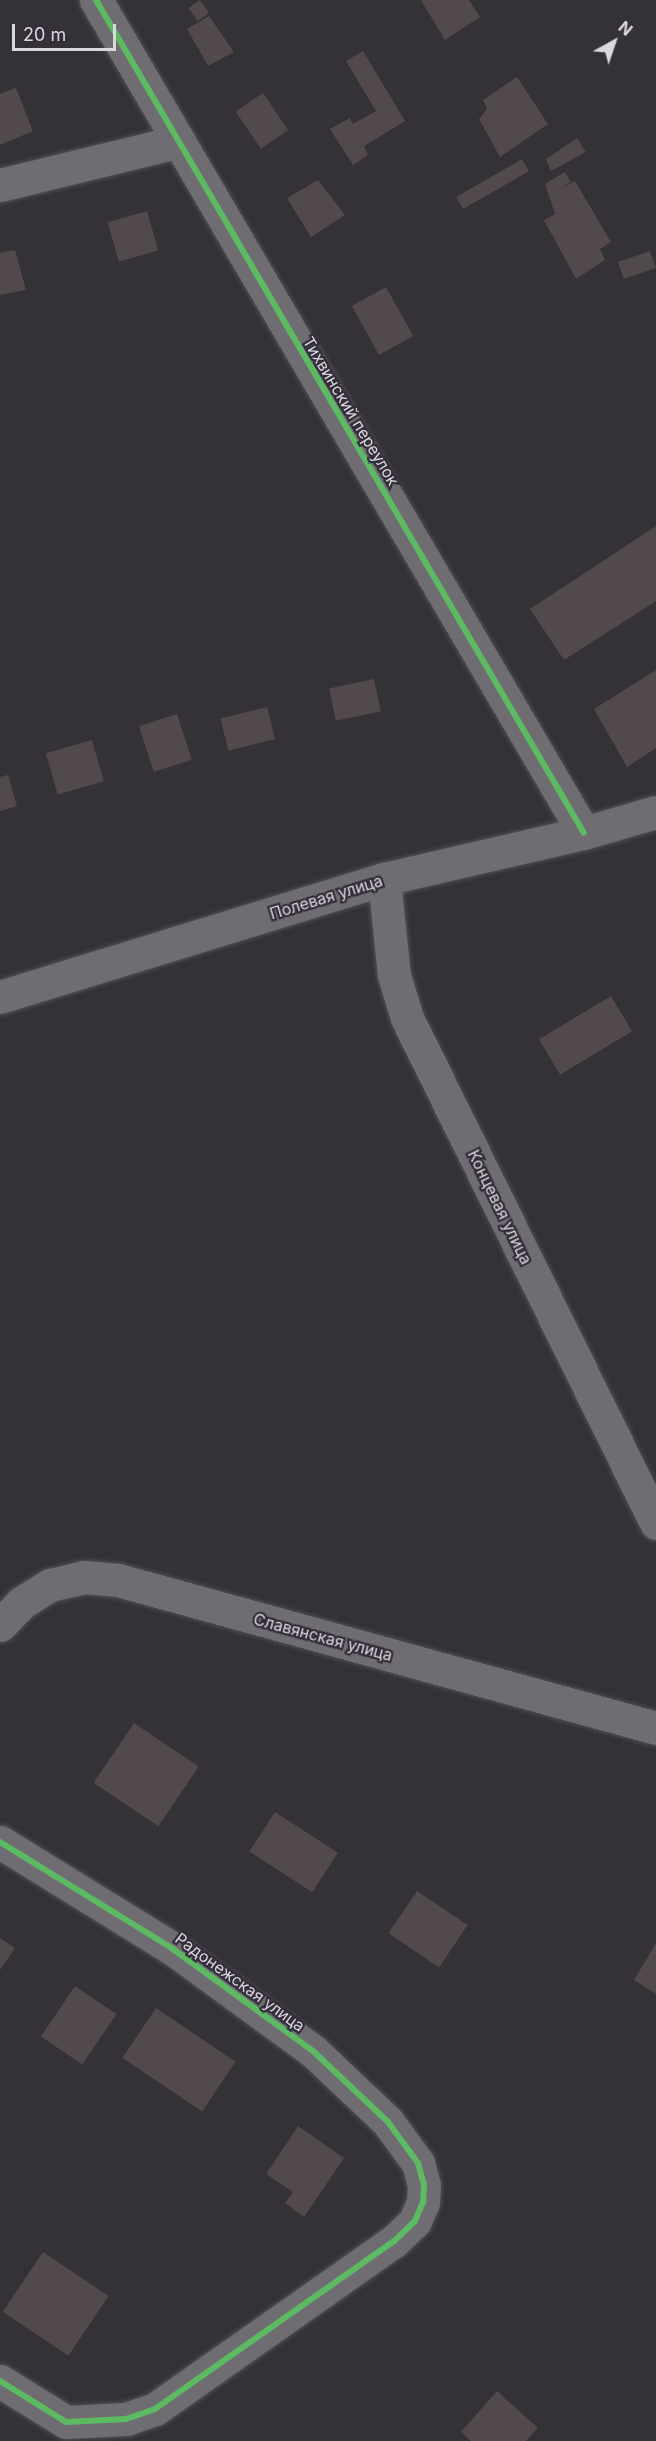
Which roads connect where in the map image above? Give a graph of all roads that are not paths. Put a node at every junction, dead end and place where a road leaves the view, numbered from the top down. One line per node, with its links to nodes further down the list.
1 (96, 0): 2 (street, Тихвинский переулок)
2 (177, 142): 3 (street); 5 (street, Тихвинский переулок)
3 (0, 185)
4 (656, 812): 5 (street, Полевая улица)
5 (584, 833): 6 (street, Полевая улица)
6 (384, 879): 7 (street, Полевая улица); 8 (street, Концевая улица)
7 (0, 997)
8 (656, 1523)
9 (0, 1625): 10 (street, Славянская улица)
10 (656, 1728)
11 (0, 1842): 12 (street, Радонежская улица)
12 (0, 2381)

